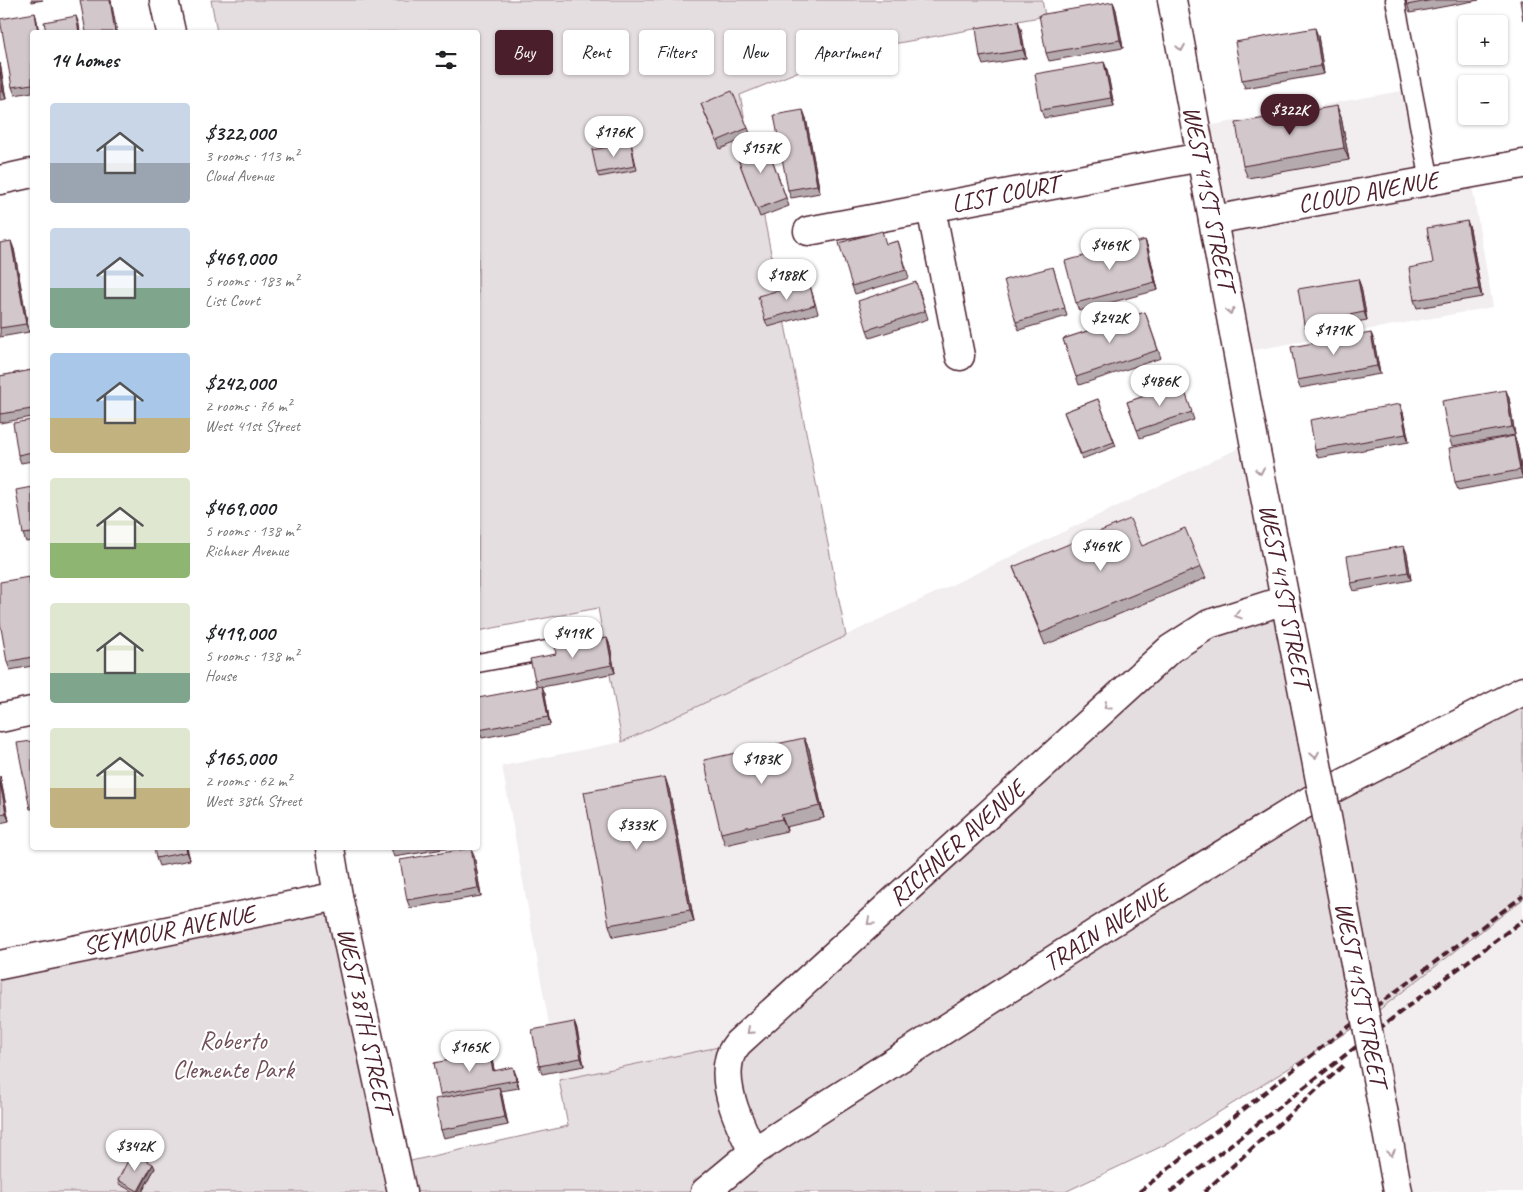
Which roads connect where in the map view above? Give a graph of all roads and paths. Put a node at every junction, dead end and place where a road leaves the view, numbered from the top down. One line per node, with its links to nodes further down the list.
1 (164, 0): 4 (street)
2 (1172, 0): 5 (street, WEST 41ST STREET, one-way to 5)
3 (1395, 0): 9 (lane)
4 (170, 30)
5 (1201, 157): 10 (street, LIST COURT); 11 (street, WEST 41ST STREET)
6 (1523, 164): 9 (street, CLOUD AVENUE)
7 (30, 173): 8 (street)
8 (0, 180)
9 (1430, 181): 11 (street, CLOUD AVENUE)
10 (931, 208): 12 (street, LIST COURT); 13 (street)
11 (1213, 220): 14 (street, WEST 41ST STREET, one-way to 14)
12 (808, 232)
13 (960, 356)
14 (1285, 600): 23 (street, RICHNER AVENUE, one-way to 23); 26 (street, WEST 41ST STREET, one-way to 26, bridge)
15 (597, 641): 16 (lane)
16 (480, 663)
17 (1523, 691): 23 (street, TRAIN AVENUE)
18 (30, 711): 19 (street)
19 (0, 718)
20 (330, 850): 21 (street, WEST 38TH STREET)
21 (338, 896): 22 (street, SEYMOUR AVENUE); 24 (street, WEST 38TH STREET)
22 (0, 965)
23 (753, 1152): 25 (street, TRAIN AVENUE)
24 (402, 1192)
25 (705, 1192)
26 (1398, 1192)

